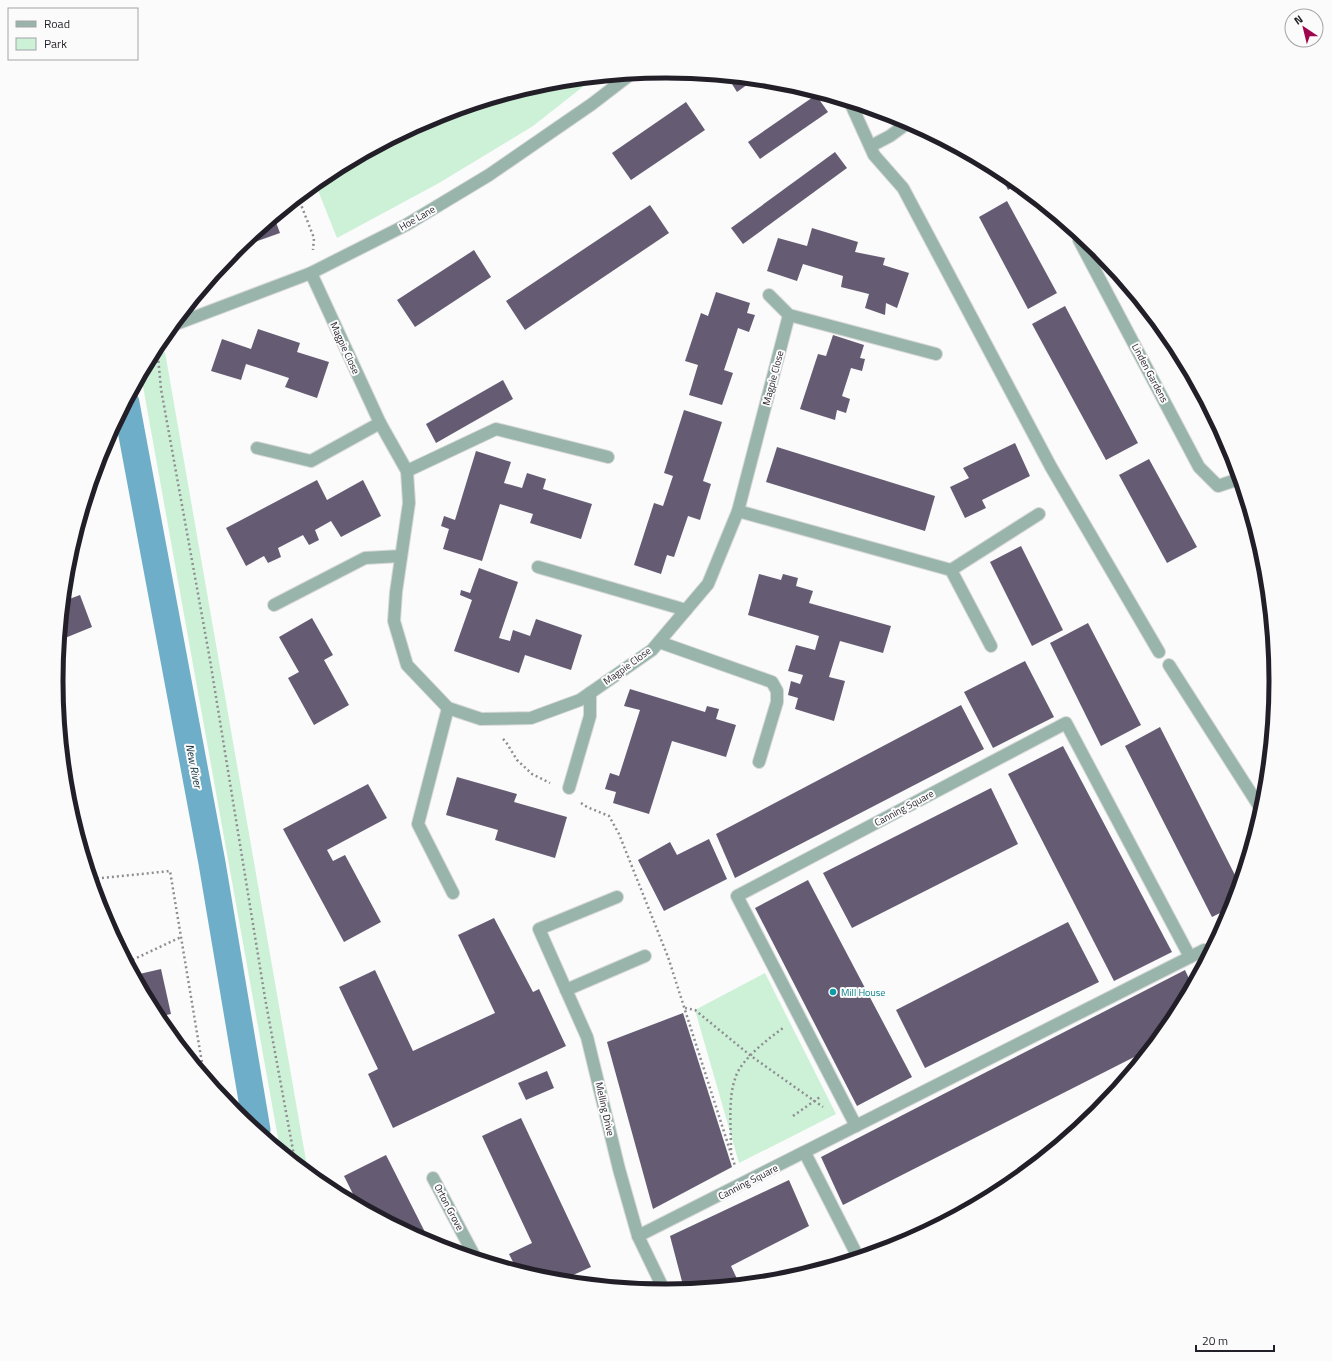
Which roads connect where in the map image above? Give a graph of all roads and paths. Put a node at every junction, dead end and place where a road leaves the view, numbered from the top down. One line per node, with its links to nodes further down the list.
1 (624, 79): 7 (street, Hoe Lane)
2 (853, 108): 4 (street)
3 (903, 126): 4 (street)
4 (871, 146): 27 (street)
5 (300, 201): 7 (path)
6 (1081, 243): 17 (street, Linden Gardens)
7 (311, 273): 10 (street, Hoe Lane); 13 (street, Magpie Close)
8 (769, 295): 9 (street)
9 (790, 315): 11 (street); 18 (street, Magpie Close)
10 (180, 324)
11 (936, 354)
12 (158, 356): 57 (path)
13 (380, 423): 14 (street); 16 (street, Magpie Close)
14 (257, 448)
15 (608, 457): 16 (street)
16 (407, 471): 20 (street, Magpie Close)
17 (1235, 480)
18 (738, 511): 22 (street); 24 (street, Magpie Close)
19 (1039, 514): 22 (street)
20 (401, 556): 23 (street); 30 (street, Magpie Close)
21 (538, 566): 24 (street)
22 (951, 570): 26 (street)
23 (274, 605)
24 (686, 610): 25 (street, Magpie Close)
25 (659, 642): 29 (street, Magpie Close); 32 (street)
26 (991, 646)
27 (1159, 652)
28 (1169, 665): 36 (street)
29 (590, 693): 31 (street, Magpie Close); 34 (street)
30 (448, 708): 31 (street, Magpie Close); 38 (street)
31 (481, 719): 33 (path)
32 (758, 762)
33 (553, 785)
34 (569, 788)
35 (576, 800): 46 (path)
36 (1256, 800)
37 (97, 879): 40 (path)
38 (453, 893)
39 (616, 897): 45 (street, Melling Drive)
40 (181, 937): 44 (path); 49 (path)
41 (1205, 951): 43 (street, Canning Square)
42 (645, 956): 45 (street)
43 (1190, 957): 47 (street, Canning Square); 54 (street, Canning Square)
44 (132, 960)
45 (566, 990): 60 (street, Melling Drive)
46 (685, 1008): 48 (path); 56 (path)
47 (799, 1016): 48 (path); 50 (street, Canning Square)
48 (751, 1056): 51 (path); 56 (path)
49 (202, 1063)
50 (836, 1087): 51 (path); 54 (street, Canning Square)
51 (814, 1101): 52 (path); 53 (path)
52 (825, 1108)
53 (793, 1116)
54 (856, 1126): 55 (street, Canning Square)
55 (805, 1153): 59 (street, Canning Square); 62 (street)
56 (731, 1154): 59 (path)
57 (294, 1155)
58 (433, 1178): 61 (street, Orton Grove)
59 (741, 1185): 60 (street, Canning Square)
60 (638, 1236): 63 (street, Melling Drive)
61 (472, 1251)
62 (856, 1252)
63 (661, 1284)

